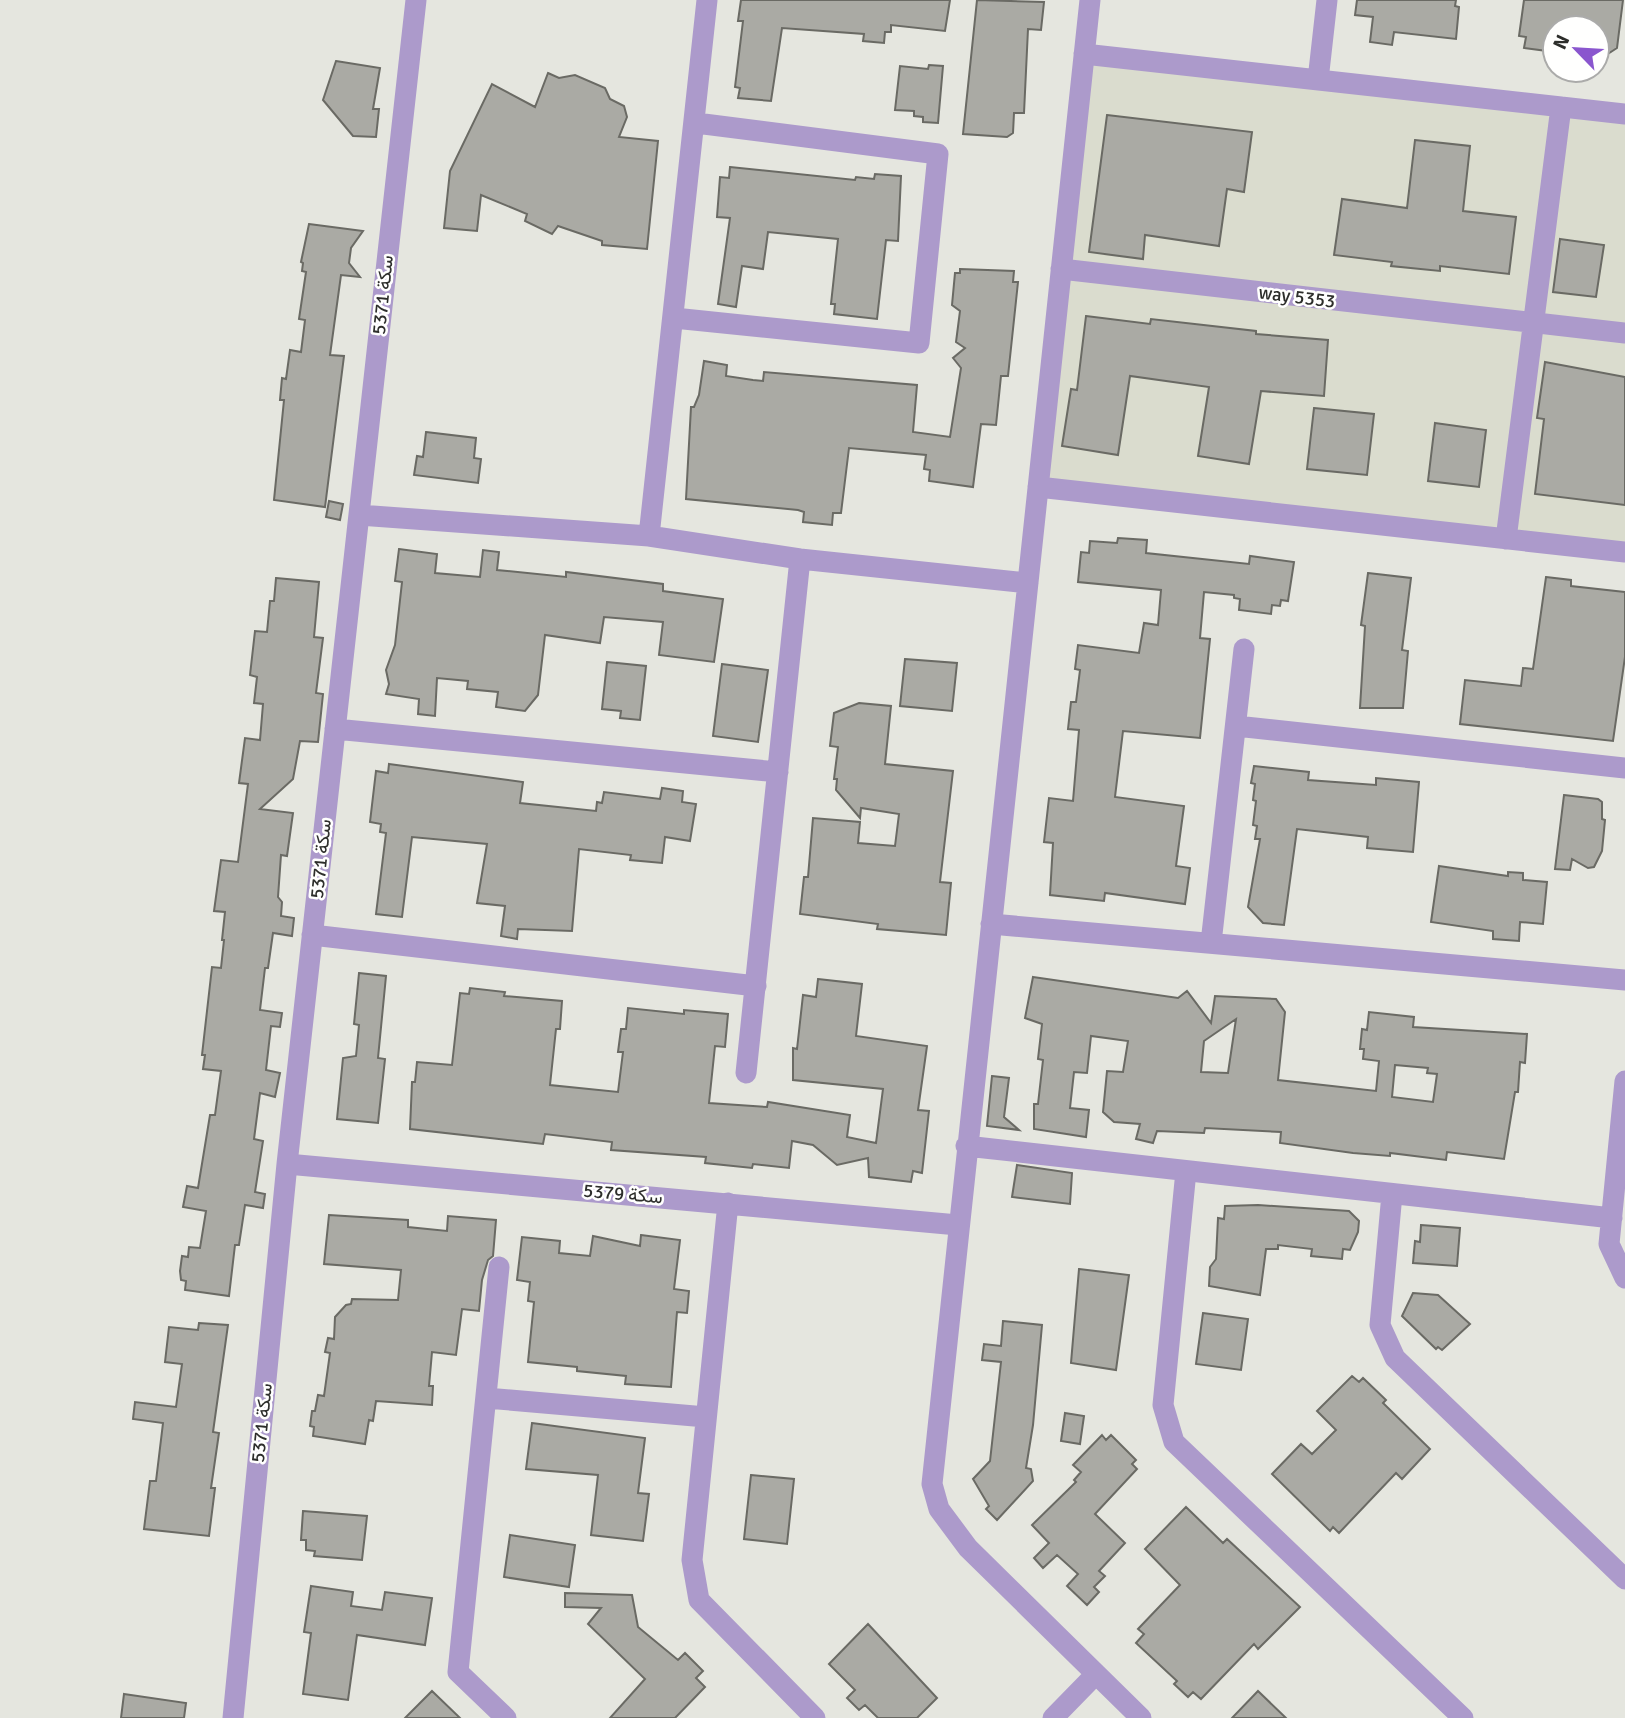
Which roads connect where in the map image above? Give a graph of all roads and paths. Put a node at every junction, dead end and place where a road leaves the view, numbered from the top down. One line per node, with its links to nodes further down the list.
1 (416, 0): 15 (street, سكة 5371)
2 (707, 0): 9 (street)
3 (1090, 0): 5 (street)
4 (1327, 0): 6 (street)
5 (1084, 54): 6 (street); 10 (street)
6 (1318, 80): 7 (street)
7 (1561, 107): 8 (street); 12 (street)
8 (1625, 114)
9 (696, 123): 11 (street); 11 (street)
10 (1061, 269): 12 (street, way 5353); 14 (street)
11 (674, 318): 16 (street)
12 (1534, 324): 13 (street, way 5353); 17 (street)
13 (1625, 333)
14 (1038, 487): 17 (street); 20 (street)
15 (359, 515): 16 (street); 23 (street, سكة 5371)
16 (649, 536): 19 (street)
17 (1506, 539): 18 (street)
18 (1625, 552)
19 (800, 559): 20 (street); 25 (street)
20 (1028, 583): 26 (street)
21 (1244, 649): 22 (street)
22 (1236, 726): 24 (street); 28 (street)
23 (335, 729): 25 (street); 27 (street, سكة 5371)
24 (1625, 768)
25 (778, 772): 30 (street)
26 (990, 924): 28 (street); 33 (street)
27 (312, 935): 30 (street); 34 (street, سكة 5371)
28 (1211, 943): 29 (street)
29 (1625, 980)
30 (756, 986): 31 (street)
31 (747, 1073)
32 (1625, 1081): 38 (street)
33 (966, 1146): 35 (street); 39 (street)
34 (287, 1164): 37 (street, سكة 5379); 46 (street, سكة 5371)
35 (1186, 1171): 36 (street); 51 (street)
36 (1392, 1194): 38 (street); 44 (street)
37 (728, 1203): 39 (street, سكة 5379); 43 (street)
38 (1612, 1218): 41 (street)
39 (958, 1225): 45 (street)
40 (499, 1266): 42 (street)
41 (1625, 1278)
42 (486, 1398): 43 (street); 47 (street)
43 (706, 1418): 48 (street)
44 (1625, 1579)
45 (1096, 1674): 49 (street); 50 (street)
46 (233, 1718)
47 (506, 1718)
48 (814, 1718)
49 (1053, 1718)
50 (1141, 1718)
51 (1463, 1718)

